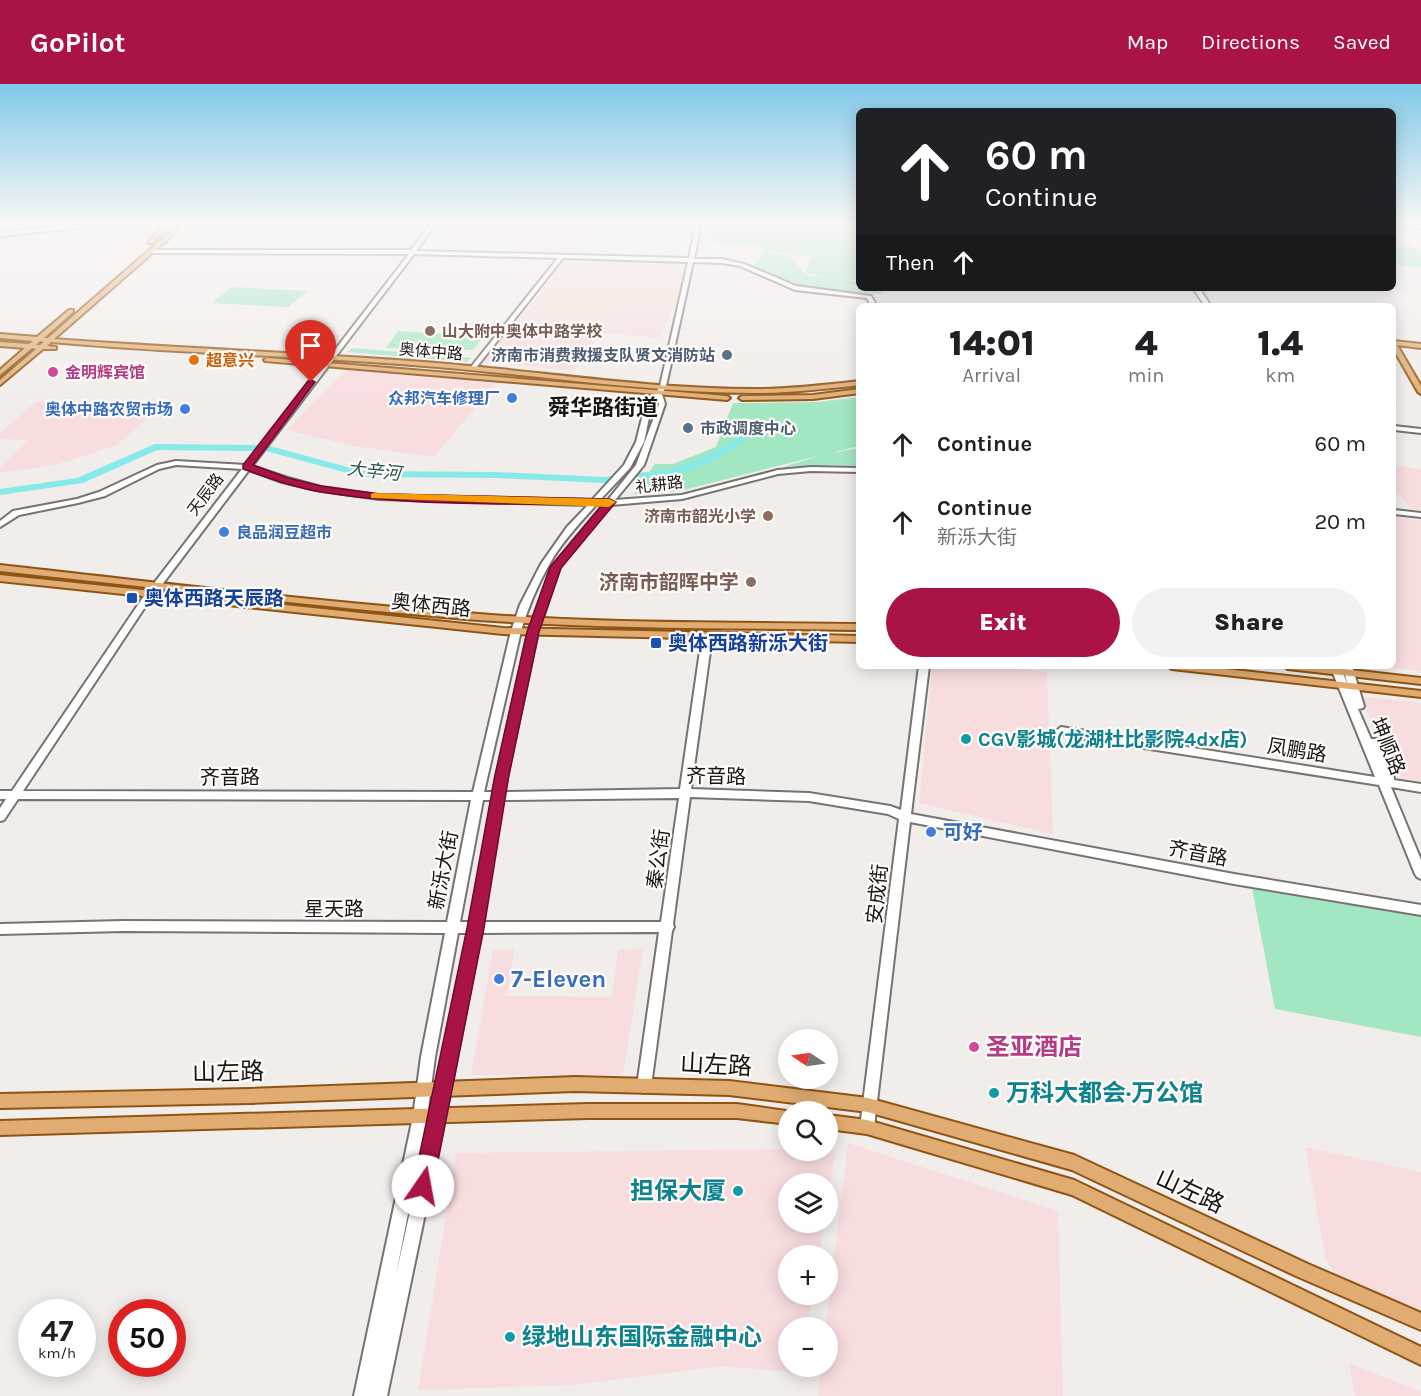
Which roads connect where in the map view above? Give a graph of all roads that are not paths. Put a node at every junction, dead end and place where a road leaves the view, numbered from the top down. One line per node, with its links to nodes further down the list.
1 (104, 285): 12 (main road)
2 (112, 285): 11 (main road)
3 (387, 285): 18 (street, 天辰路)
4 (539, 285): 20 (street)
5 (686, 285): 25 (street, 新泺大街)
6 (789, 285): 7 (street)
7 (866, 297): 8 (street); 9 (street)
8 (867, 303)
9 (871, 303)
10 (0, 336): 12 (main road, 奥体中路)
11 (49, 340): 12 (main road); 18 (main road, 奥体中路)
12 (40, 343): 15 (main road, 奥体中路); 19 (main road, 奥体中路); 23 (main road)
13 (0, 344): 15 (main road, 奥体中路)
14 (1421, 346): 16 (main road)
15 (30, 347): 21 (main road)
16 (1397, 348): 17 (main road); 22 (main road); 27 (main road)
17 (1421, 352)
18 (331, 356): 19 (street, 天辰路); 20 (main road, 奥体中路)
19 (325, 364): 25 (main road, 奥体中路); 30 (street, 天辰路)
20 (473, 368): 25 (main road, 奥体中路)
21 (0, 373)
22 (1421, 381)
23 (0, 383)
24 (856, 383): 25 (main road, 奥体中路)
25 (661, 390): 26 (main road, 奥体中路); 32 (street, 新泺大街); 33 (street, 新泺大街)
26 (856, 391)
27 (1421, 392)
28 (1396, 428): 29 (street)
29 (1421, 431)
30 (247, 467): 32 (street, 礼耕路); 36 (street, 礼耕路); 39 (street, 天辰路)
31 (856, 470): 33 (street, 礼耕路)
32 (596, 502): 33 (street, 礼耕路); 41 (street, 新泺大街)
33 (610, 502): 42 (street, 新泺大街)
34 (1396, 512): 35 (street)
35 (1421, 515)
36 (0, 525)
37 (0, 568): 39 (main road, 奥体西路)
38 (0, 578): 40 (main road, 奥体西路)
39 (158, 584): 41 (main road, 奥体西路)
40 (149, 595): 44 (main road, 奥体西路); 59 (street)
41 (521, 619): 42 (main road, 奥体西路); 44 (street, 新泺大街)
42 (537, 620): 43 (main road, 奥体西路); 45 (street, 新泺大街)
43 (856, 627)
44 (516, 631): 45 (main road, 奥体西路); 60 (street, 新泺大街)
45 (533, 632): 46 (main road, 奥体西路); 61 (street, 新泺大街)
46 (707, 637): 47 (main road, 奥体西路); 57 (street, 秦公街)
47 (856, 639)
48 (924, 669): 63 (street, 安成街)
49 (1199, 669): 52 (main road)
50 (1342, 669): 51 (main road); 52 (street, 坤顺路)
51 (1421, 681)
52 (1349, 686): 53 (main road); 55 (street, 坤顺路)
53 (1421, 693)
54 (1061, 731): 55 (street, 凤鹏路)
55 (1387, 783): 56 (street, 凤鹏路); 64 (street, 坤顺路); 65 (street, 坤顺路)
56 (1421, 788)
57 (687, 794): 61 (street, 齐音路); 63 (street, 齐音路); 67 (street, 秦公街)
58 (0, 795): 59 (street, 齐音路)
59 (15, 795): 60 (street, 齐音路); 62 (street)
60 (478, 795): 61 (street, 齐音路); 68 (street, 新泺大街)
61 (498, 796): 69 (street, 新泺大街)
62 (0, 817)
63 (905, 817): 66 (street, 齐音路); 75 (street, 安成街)
64 (1421, 856)
65 (1421, 874)
66 (1421, 910)
67 (668, 927): 69 (street, 星天路); 71 (street, 秦公街)
68 (453, 928): 69 (street, 星天路); 70 (street, 星天路); 73 (street, 新泺大街)
69 (476, 928): 72 (street, 新泺大街)
70 (0, 929)
71 (644, 1086): 72 (main road, 山左路); 75 (main road, 山左路)
72 (444, 1089): 73 (main road, 山左路); 78 (street)
73 (423, 1090): 74 (main road, 山左路); 77 (street, 新泺大街)
74 (0, 1101)
75 (871, 1106): 80 (street, 安成街); 82 (main road, 山左路)
76 (778, 1116): 78 (main road)
77 (420, 1117): 78 (main road); 81 (main road); 84 (street, 新泺大街)
78 (437, 1117): 85 (street)
79 (838, 1123): 80 (main road)
80 (867, 1127): 83 (main road)
81 (0, 1128)
82 (1421, 1322)
83 (1421, 1356)
84 (363, 1396)
85 (378, 1396)

